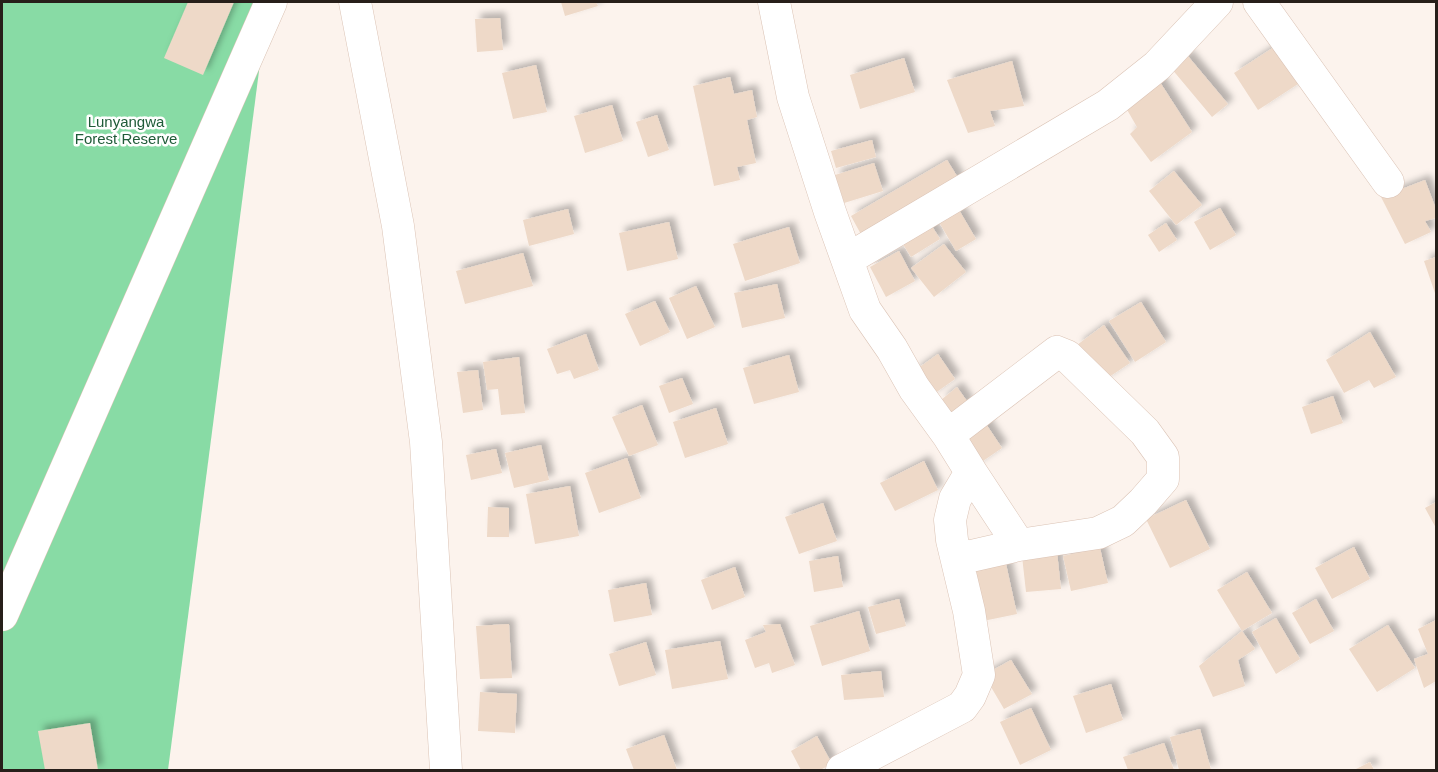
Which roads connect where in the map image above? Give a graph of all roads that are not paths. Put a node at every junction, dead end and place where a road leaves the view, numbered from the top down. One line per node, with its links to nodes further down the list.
1 (271, 2): 12 (street)
2 (355, 2): 13 (street)
3 (774, 2): 7 (street)
4 (1217, 2): 7 (street)
5 (1259, 2): 6 (street)
6 (1388, 182)
7 (848, 260): 8 (street)
8 (948, 435): 9 (street); 10 (street)
9 (970, 472): 10 (street); 11 (street)
10 (1019, 545): 11 (street)
11 (958, 559): 14 (street)
12 (2, 615)
13 (446, 771)
14 (842, 771)

